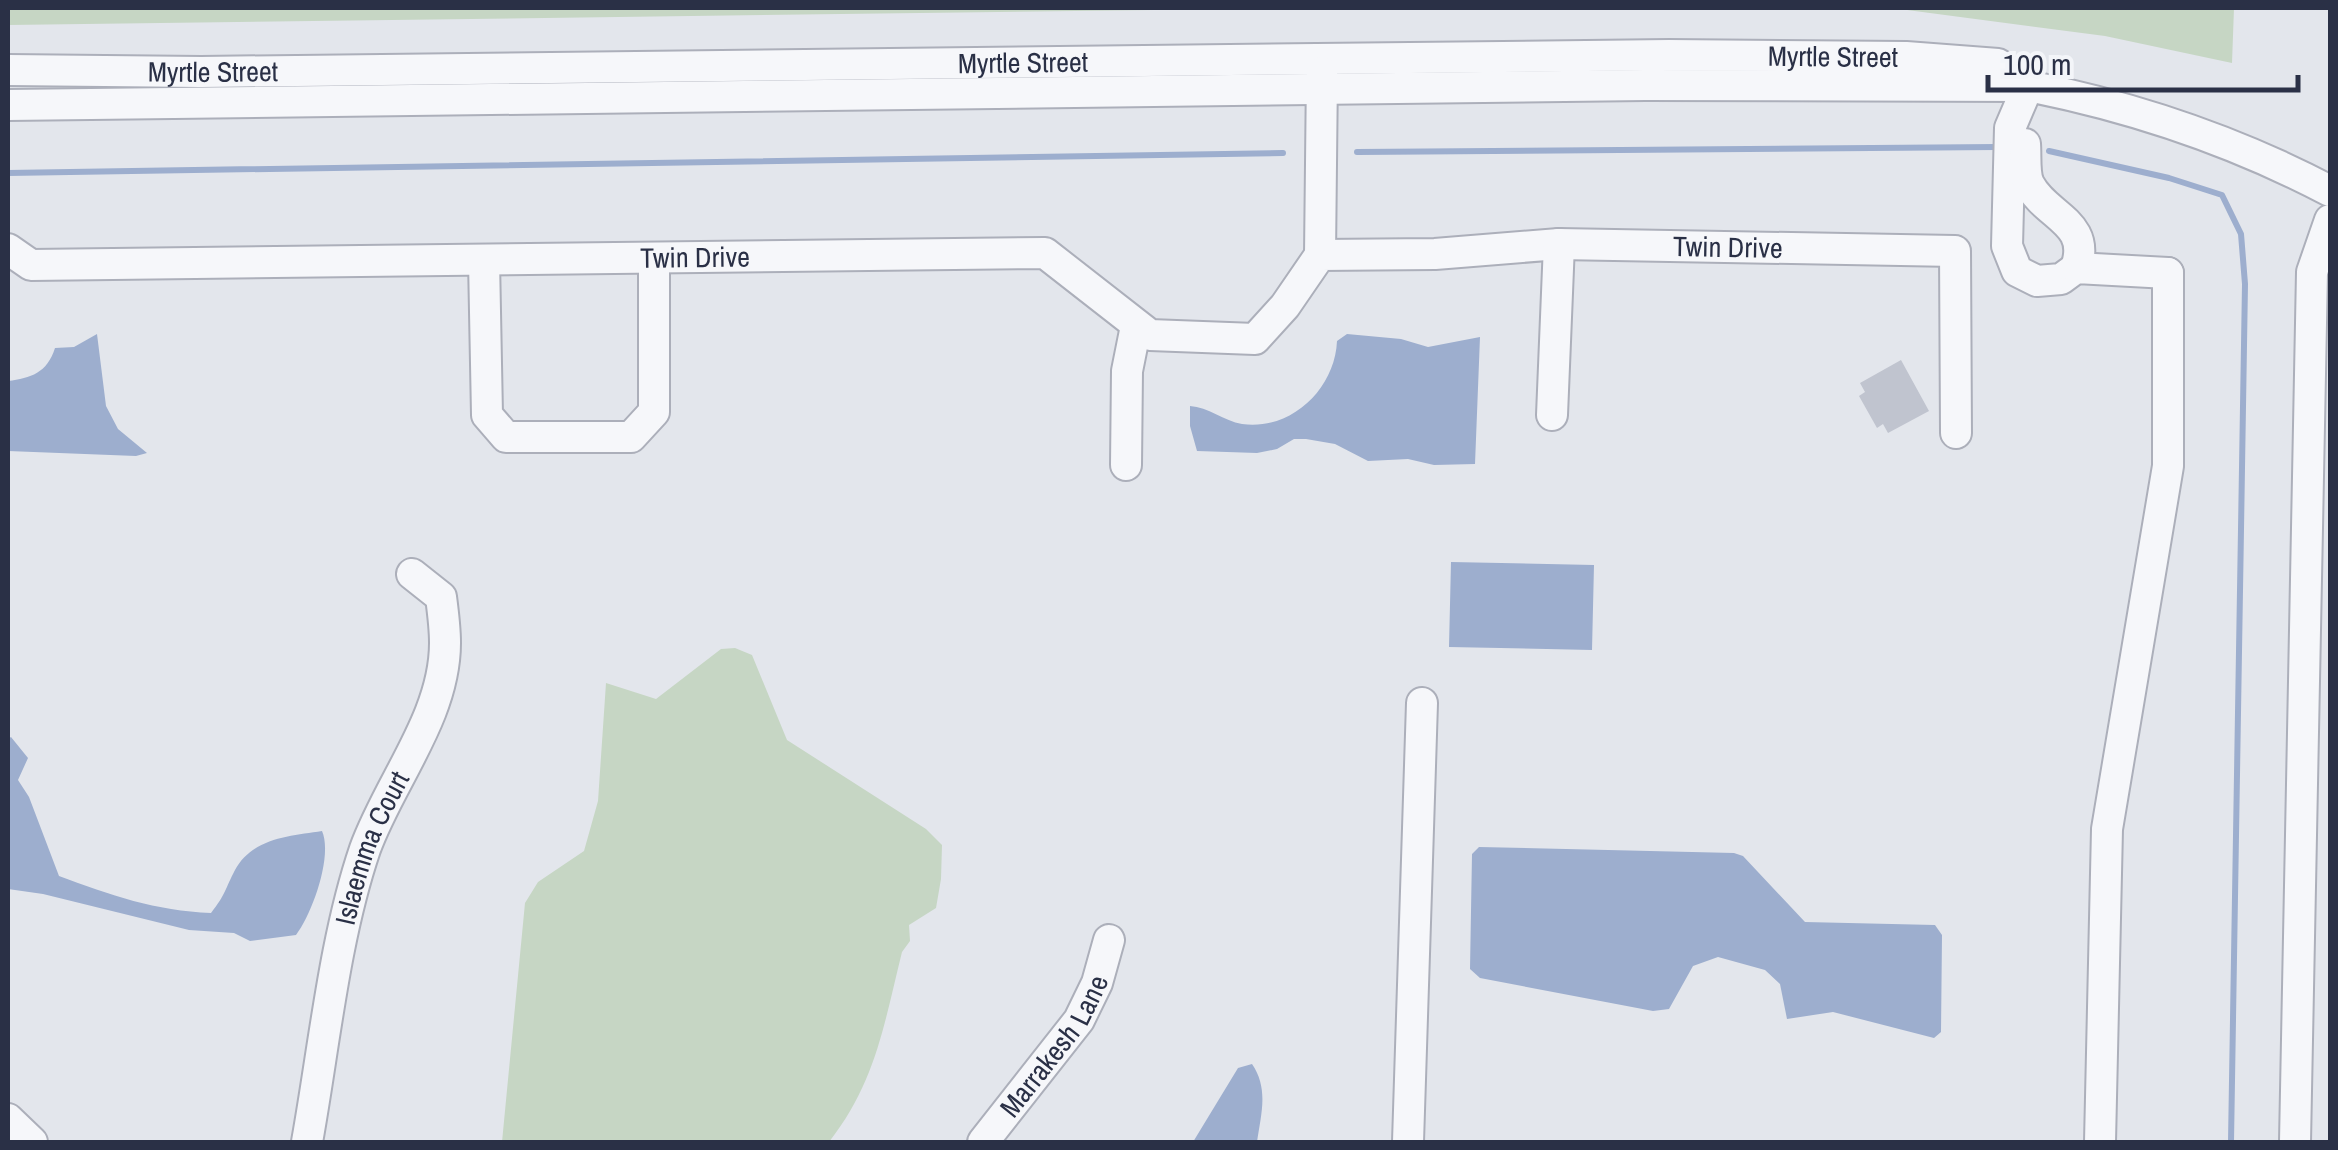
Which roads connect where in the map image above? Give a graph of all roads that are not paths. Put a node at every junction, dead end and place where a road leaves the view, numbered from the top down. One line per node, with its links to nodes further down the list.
1 (1322, 59): 2 (street, Myrtle Street); 3 (street, Myrtle Street); 4 (street)
2 (8, 70)
3 (2028, 86): 4 (street, Myrtle Street); 6 (street, Myrtle Street); 12 (street); 12 (street)
4 (1322, 90): 5 (street, Myrtle Street); 10 (street)
5 (8, 104)
6 (2330, 191)
7 (2330, 220): 27 (street)
8 (1560, 244): 10 (street, Twin Drive); 15 (street); 16 (street, Twin Drive)
9 (8, 249): 13 (street, Twin Drive)
10 (1320, 255): 14 (street, Twin Drive)
11 (654, 258): 13 (street, Twin Drive); 13 (street); 14 (street, Twin Drive)
12 (2078, 258): 26 (street)
13 (484, 260)
14 (1136, 326): 17 (street)
15 (1552, 415)
16 (1956, 433)
17 (1126, 465)
18 (412, 574): 23 (street, Islaemma Court)
19 (1422, 703): 25 (street)
20 (1109, 940): 24 (street, Marrakesh Lane)
21 (8, 1119): 22 (street)
22 (32, 1142)
23 (307, 1142)
24 (983, 1142)
25 (1408, 1142)
26 (2100, 1142)
27 (2295, 1142)

